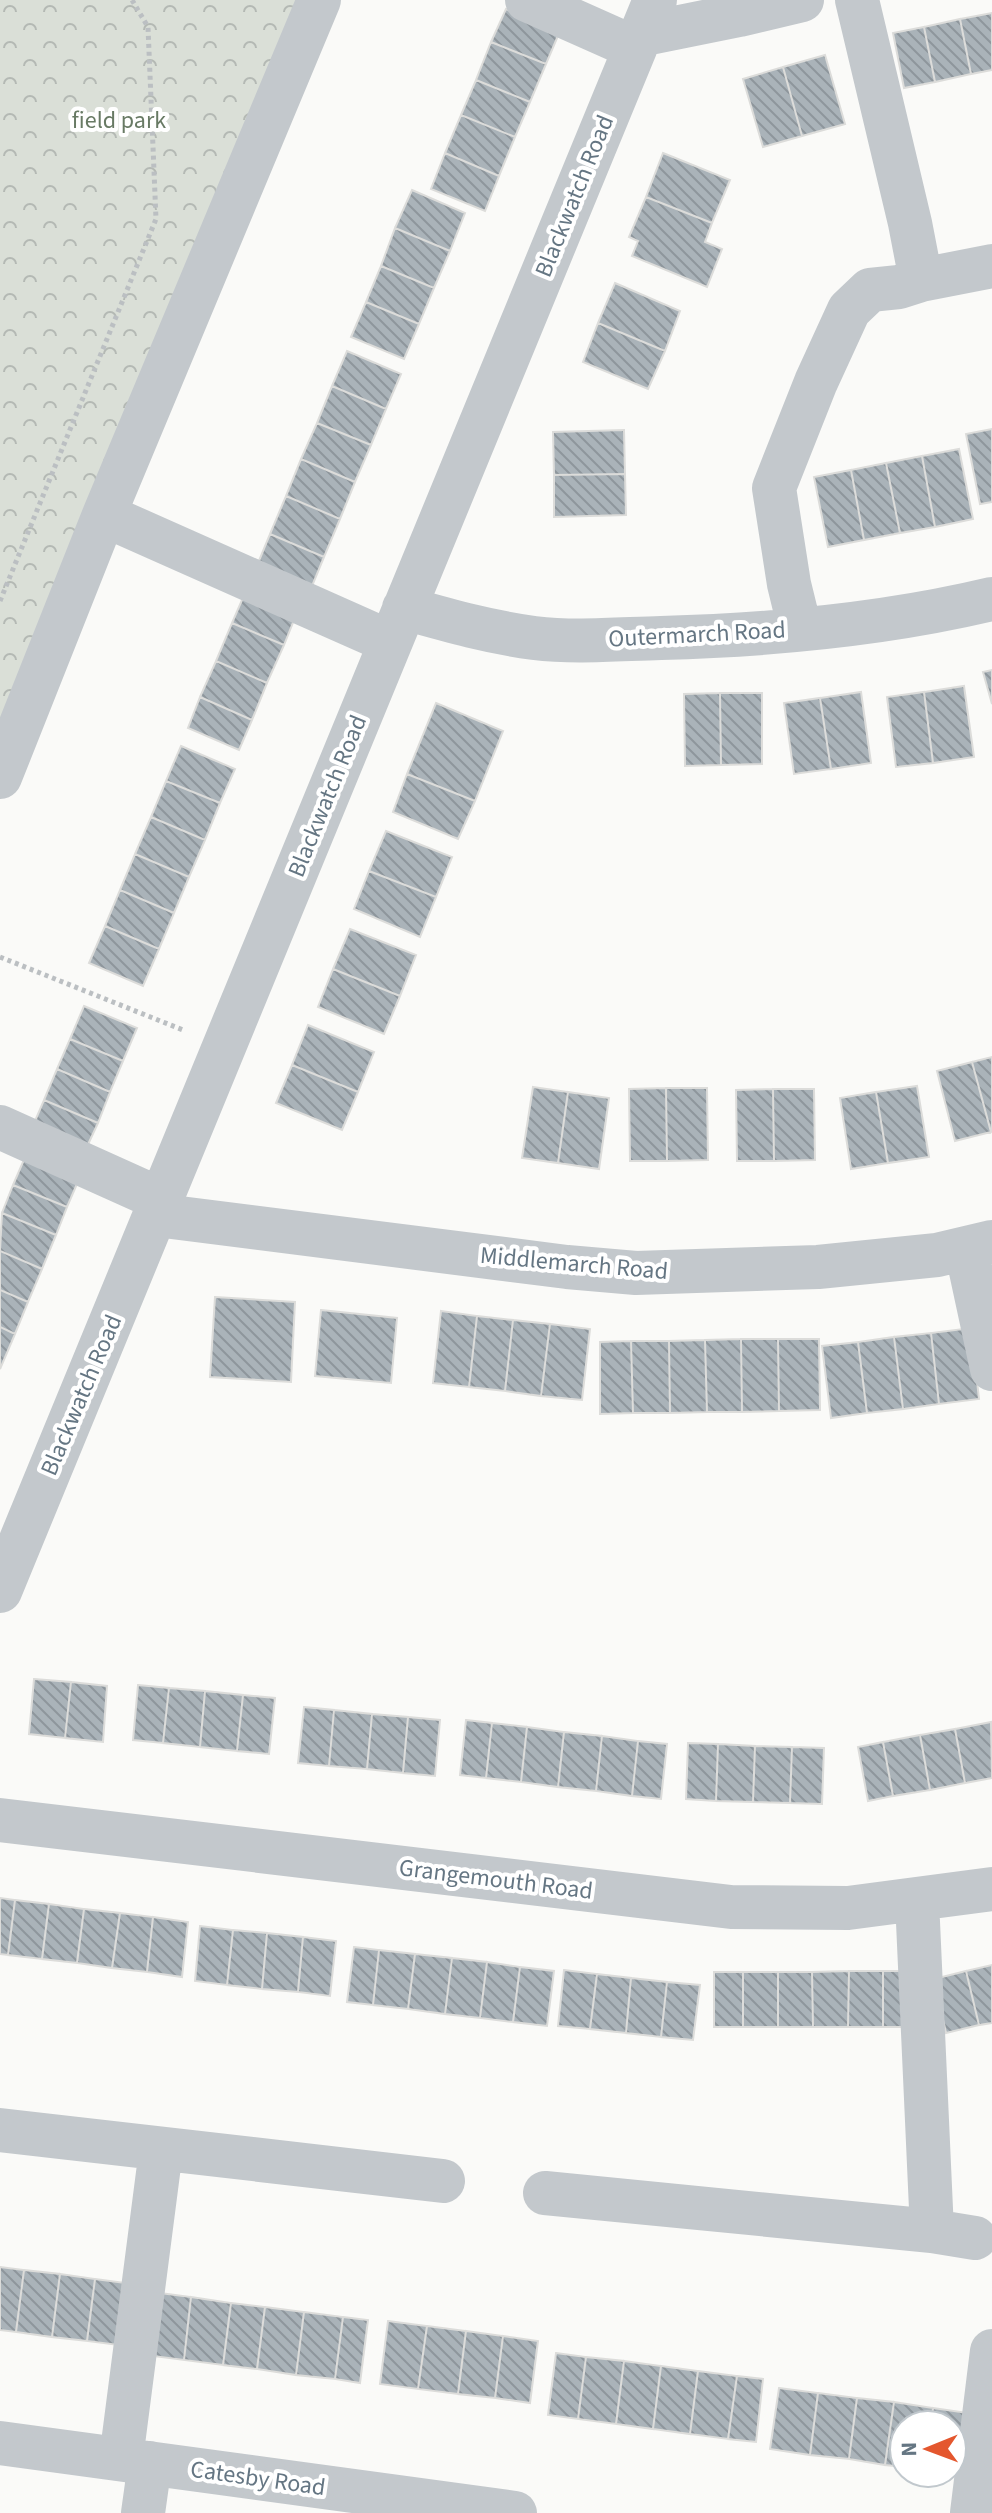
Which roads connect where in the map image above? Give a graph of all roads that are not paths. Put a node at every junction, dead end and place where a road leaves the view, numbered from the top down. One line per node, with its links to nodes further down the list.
1 (319, 0): 8 (street)
2 (527, 0): 5 (street)
3 (802, 0): 5 (street)
4 (857, 0): 7 (street)
5 (643, 28): 10 (street, Blackwatch Road)
6 (992, 266): 7 (street)
7 (921, 280): 11 (street)
8 (104, 515): 10 (street, Outermarch Road); 12 (street)
9 (992, 599): 11 (street, Outermarch Road)
10 (397, 625): 11 (street, Outermarch Road); 14 (street, Blackwatch Road)
11 (800, 629)
12 (0, 777)
13 (0, 1127): 14 (street, Middlemarch Road)
14 (159, 1208): 15 (street, Middlemarch Road); 17 (street, Blackwatch Road)
15 (979, 1245): 16 (street)
16 (992, 1369)
17 (9, 1546): 18 (street, Blackwatch Road)
18 (0, 1591)
19 (0, 1820): 21 (street, Grangemouth Road)
20 (992, 1889): 21 (street, Grangemouth Road)
21 (917, 1900): 26 (street)
22 (0, 2130): 23 (street)
23 (161, 2150): 24 (street); 30 (street)
24 (443, 2181)
25 (545, 2193): 26 (street)
26 (932, 2231): 27 (street)
27 (975, 2238)
28 (992, 2351): 33 (street)
29 (0, 2443): 30 (street, Catesby Road)
30 (135, 2461): 31 (street); 32 (street, Catesby Road)
31 (143, 2513)
32 (515, 2513)
33 (972, 2513)

